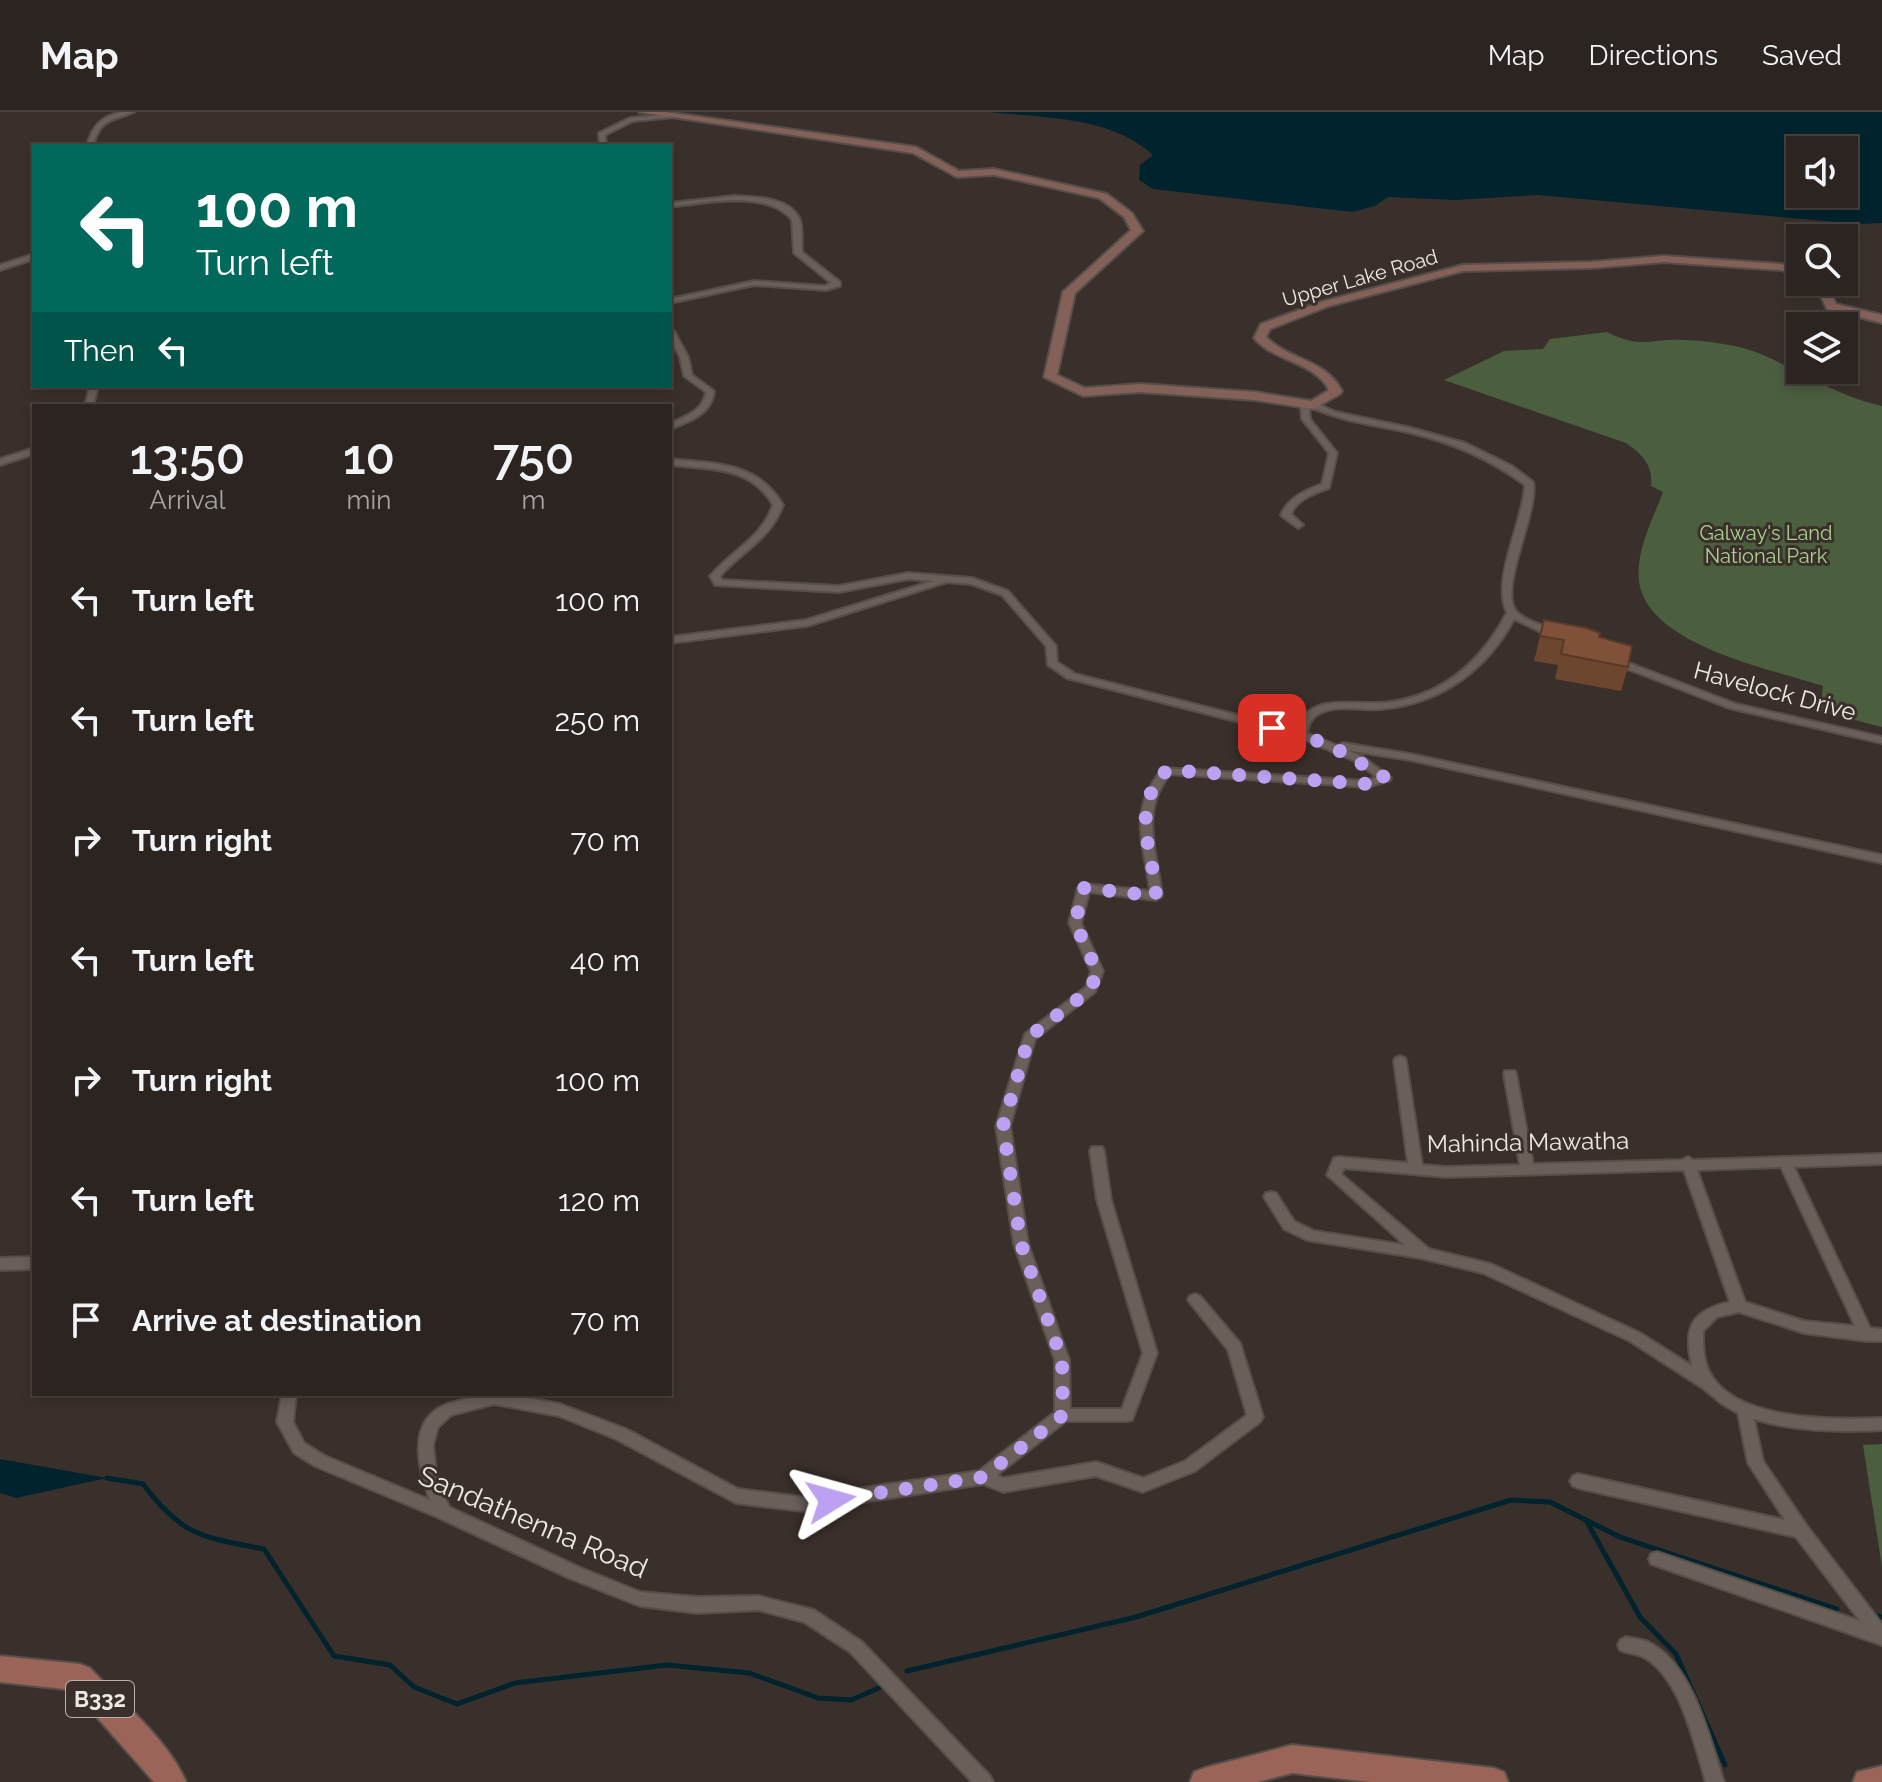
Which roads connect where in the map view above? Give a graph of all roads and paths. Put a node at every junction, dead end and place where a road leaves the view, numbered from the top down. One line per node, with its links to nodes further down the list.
1 (131, 112): 4 (street)
2 (644, 112): 3 (street)
3 (672, 116): 5 (street); 14 (street)
4 (90, 144)
5 (603, 144)
6 (672, 205): 11 (street)
7 (32, 257): 8 (street)
8 (0, 268)
9 (1786, 268): 14 (street, Upper Lake Road)
10 (1826, 296): 12 (street)
11 (672, 301)
12 (1882, 319)
13 (672, 335): 15 (street)
14 (1309, 406): 19 (street); 21 (street)
15 (672, 425)
16 (32, 452): 17 (street)
17 (0, 462)
18 (672, 462): 20 (street)
19 (1298, 525)
20 (950, 579): 23 (street); 25 (street)
21 (1512, 613): 22 (street); 25 (street)
22 (1563, 639)
23 (672, 640)
24 (1603, 656): 26 (street, Havelock Drive)
25 (1302, 735): 27 (street)
26 (1882, 740)
27 (1328, 744): 28 (street); 47 (street)
28 (1882, 859)
29 (1400, 1061): 36 (street)
30 (1510, 1074): 35 (street)
31 (1097, 1151): 47 (street)
32 (1882, 1159): 33 (street, Mahinda Mawatha)
33 (1785, 1161): 34 (street, Mahinda Mawatha); 43 (street)
34 (1688, 1162): 35 (street, Mahinda Mawatha); 42 (street)
35 (1527, 1167): 36 (street, Mahinda Mawatha)
36 (1416, 1169): 38 (street, Mahinda Mawatha)
37 (1271, 1197): 38 (street)
38 (1425, 1254): 44 (street, Mahinda Mawatha)
39 (32, 1263): 40 (street)
40 (0, 1264)
41 (1195, 1300): 49 (street)
42 (1739, 1306): 43 (street); 44 (street)
43 (1874, 1335)
44 (1711, 1386): 46 (street, Mahinda Mawatha)
45 (289, 1396): 51 (street, Sandathenna Road)
46 (1745, 1409): 48 (street, Mahinda Mawatha); 52 (street)
47 (1063, 1415): 49 (street)
48 (1882, 1424)
49 (983, 1477): 51 (street)
50 (1578, 1481): 52 (street)
51 (443, 1512): 60 (street, Sandathenna Road)
52 (1801, 1531): 54 (street)
53 (1657, 1559): 54 (street)
54 (1882, 1636)
55 (1626, 1645): 63 (street)
56 (0, 1669): 59 (main road, B332)
57 (1429, 1779): 61 (main road); 62 (main road)
58 (1882, 1780): 64 (main road)
59 (172, 1782)
60 (984, 1782)
61 (1204, 1782)
62 (1494, 1782)
63 (1715, 1782)
64 (1867, 1782)

